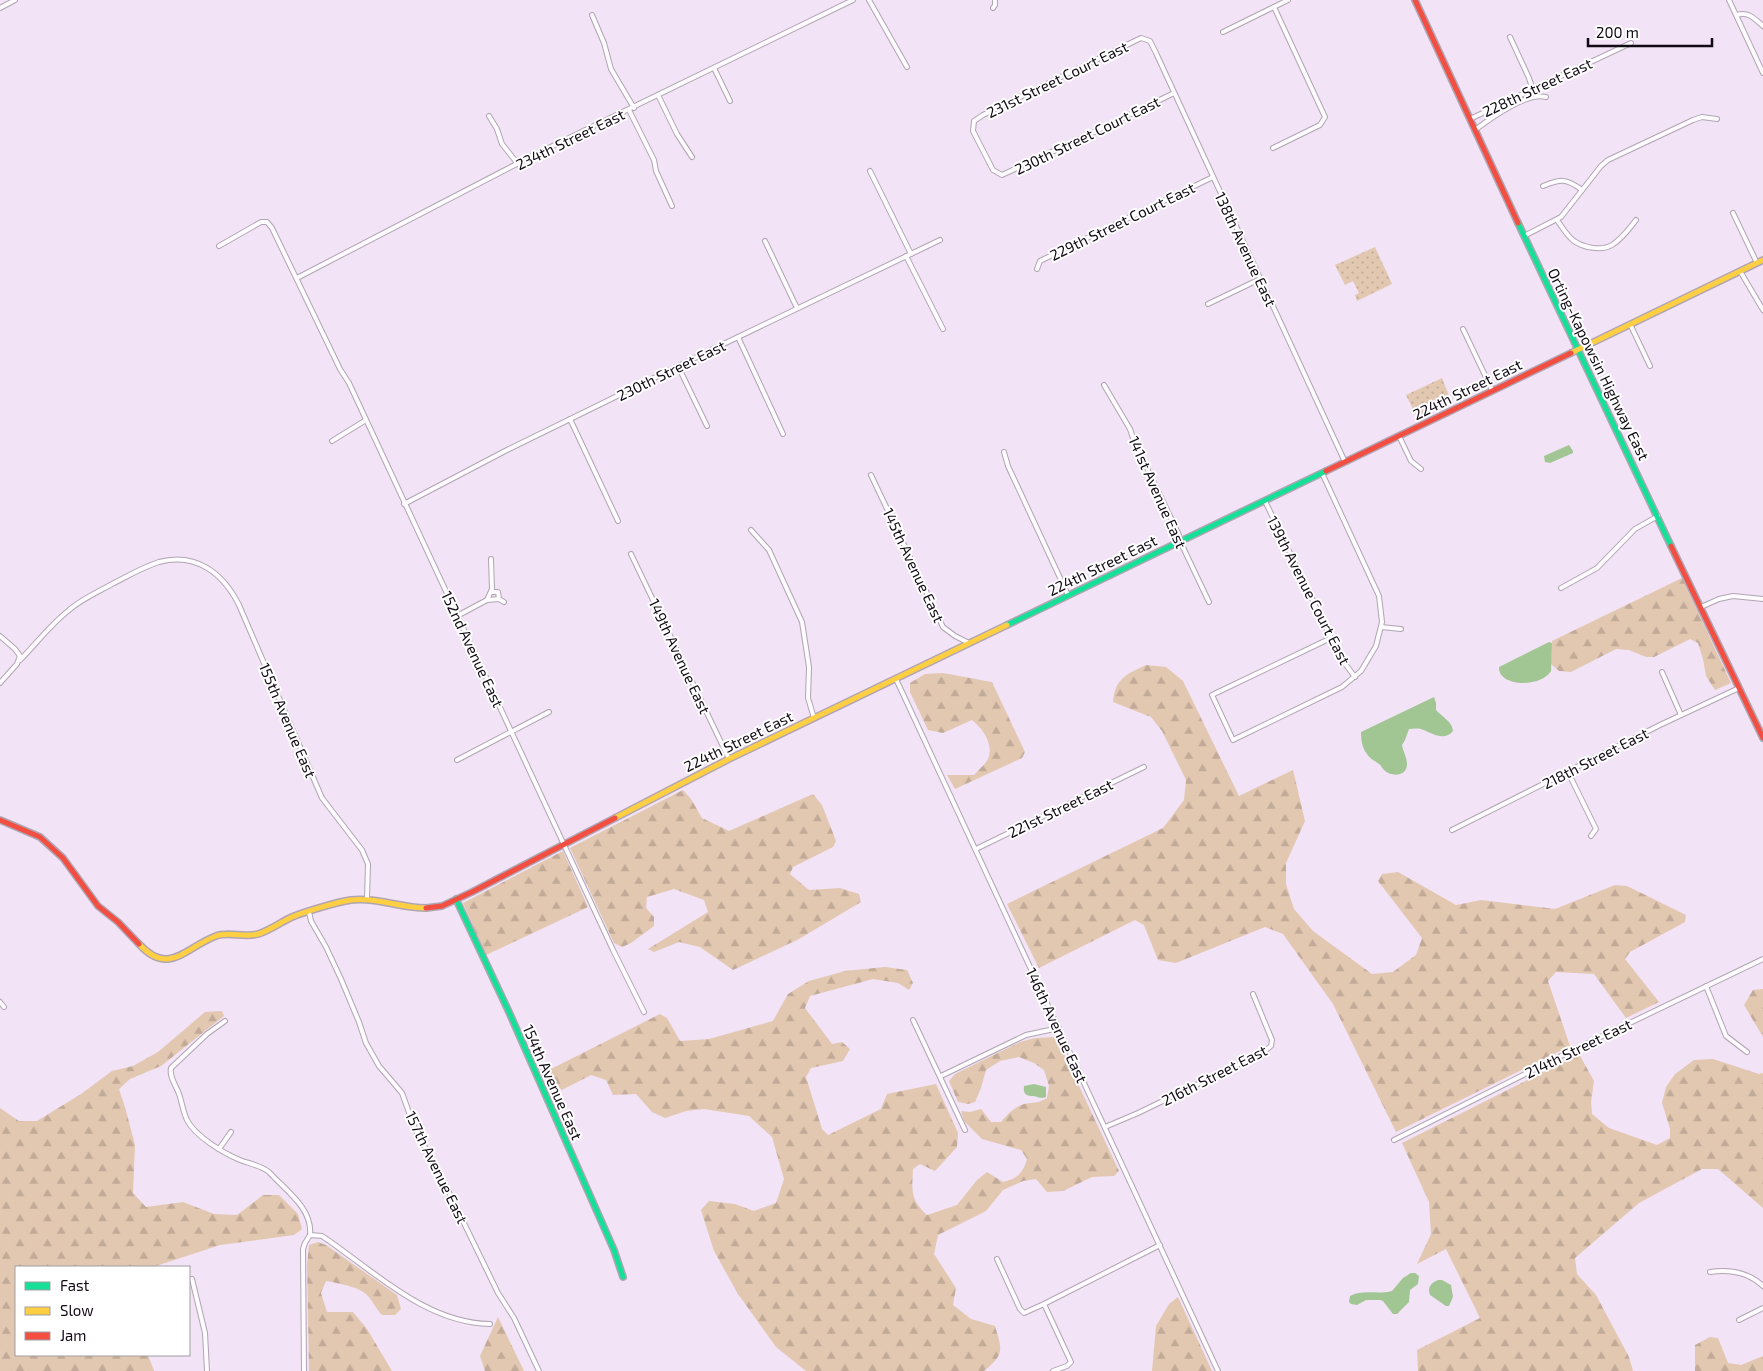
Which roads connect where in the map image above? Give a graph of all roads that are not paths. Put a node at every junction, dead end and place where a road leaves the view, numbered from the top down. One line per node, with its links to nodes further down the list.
1 (15, 0): 9 (street)
2 (853, 0): 19 (street, 234th Street East)
3 (870, 0): 18 (street)
4 (995, 0): 10 (street)
5 (1288, 0): 8 (street)
6 (1415, 0): 28 (street, Orting-Kapowsin Highway East)
7 (1729, 0): 12 (street)
8 (1274, 7): 14 (street); 31 (street)
9 (0, 8)
10 (993, 8)
11 (592, 15): 26 (street)
12 (1736, 15): 13 (street); 20 (street)
13 (1763, 26)
14 (1222, 32)
15 (1510, 37): 21 (street)
16 (1144, 38): 22 (street, 138th Avenue East); 35 (street, 231st Street Court East)
17 (1631, 43): 21 (street, 228th Street East)
18 (907, 67)
19 (714, 68): 23 (street, 234th Street East); 25 (street)
20 (1763, 73)
21 (1533, 90): 28 (street, 228th Street East)
22 (1174, 93): 35 (street, 230th Street Court East); 36 (street, 138th Avenue East)
23 (658, 95): 26 (street, 234th Street East); 32 (street)
24 (1546, 97): 30 (street)
25 (730, 101)
26 (632, 109): 33 (street, 234th Street East); 39 (street)
27 (489, 116): 33 (street)
28 (1470, 119): 30 (street, Orting-Kapowsin Highway East)
29 (1717, 119): 38 (street)
30 (1475, 130): 43 (street, Orting-Kapowsin Highway East)
31 (1273, 148)
32 (692, 157)
33 (518, 164): 53 (street, 234th Street East)
34 (870, 172): 47 (street)
35 (999, 175)
36 (1213, 177): 51 (street, 229th Street Court East); 54 (street, 138th Avenue East)
37 (1543, 186): 38 (street)
38 (1582, 190): 41 (street)
39 (672, 206)
40 (1734, 213): 50 (street)
41 (1557, 220): 42 (street); 43 (street)
42 (1636, 220)
43 (1524, 236): 62 (street, Orting-Kapowsin Highway East)
44 (940, 240): 47 (street, 230th Street East)
45 (765, 241): 56 (street)
46 (219, 246): 53 (street)
47 (911, 254): 48 (street, 230th Street East)
48 (906, 256): 56 (street, 230th Street East); 60 (street)
49 (1763, 260): 50 (street, 224th Street East)
50 (1757, 263): 52 (street, 224th Street East)
51 (1037, 269)
52 (1740, 271): 57 (street); 58 (street, 224th Street East)
53 (297, 278): 68 (street, 152nd Avenue East)
54 (1260, 279): 55 (street); 74 (street, 138th Avenue East)
55 (1208, 304)
56 (797, 308): 61 (street, 230th Street East)
57 (1763, 310)
58 (1630, 324): 62 (street, 224th Street East); 64 (street)
59 (1463, 329): 66 (street)
60 (943, 330)
61 (738, 337): 63 (street, 230th Street East); 70 (street)
62 (1577, 349): 66 (street, 224th Street East); 80 (street, Orting-Kapowsin Highway East)
63 (678, 366): 67 (street, 230th Street East); 69 (street)
64 (1650, 366)
65 (1104, 385): 83 (street, 141st Avenue East)
66 (1492, 390): 71 (street, 224th Street East)
67 (570, 419): 79 (street, 230th Street East); 81 (street)
68 (366, 420): 72 (street); 79 (street, 152nd Avenue East)
69 (707, 426)
70 (783, 434)
71 (1399, 436): 74 (street, 224th Street East); 75 (street)
72 (332, 441)
73 (1004, 452): 88 (street)
74 (1345, 462): 76 (street, 224th Street East)
75 (1421, 469)
76 (1322, 473): 78 (street, 224th Street East); 96 (street)
77 (872, 475): 100 (street, 145th Avenue East)
78 (1265, 501): 83 (street, 224th Street East); 99 (street, 139th Avenue Court East)
79 (404, 504): 95 (street, 152nd Avenue East)
80 (1658, 516): 86 (street); 94 (street, Orting-Kapowsin Highway East)
81 (618, 521)
82 (751, 530): 109 (street)
83 (1180, 541): 88 (street, 224th Street East); 93 (street, 141st Avenue East)
84 (631, 554): 112 (street, 149th Avenue East)
85 (491, 559): 87 (street)
86 (1561, 588)
87 (491, 592): 89 (street); 91 (street)
88 (1068, 595): 100 (street, 224th Street East)
89 (499, 599): 91 (street); 92 (street)
90 (1763, 599): 94 (street)
91 (487, 600): 95 (street)
92 (504, 602)
93 (1209, 602)
94 (1701, 607): 106 (street, Orting-Kapowsin Highway East)
95 (457, 616): 110 (street, 152nd Avenue East)
96 (1381, 627): 97 (street); 103 (street)
97 (1401, 629)
98 (0, 636): 101 (street)
99 (1331, 638): 103 (street, 139th Avenue Court East); 103 (street)
100 (969, 643): 104 (street, 224th Street East)
101 (20, 660): 105 (street); 121 (street, 155th Avenue East)
102 (1662, 672): 108 (street)
103 (1355, 677)
104 (896, 678): 109 (street, 224th Street East); 120 (street, 146th Avenue East)
105 (0, 683)
106 (1739, 688): 108 (street, 218th Street East); 111 (street, Orting-Kapowsin Highway East)
107 (549, 712): 110 (street)
108 (1681, 715): 115 (street, 218th Street East)
109 (814, 718): 112 (street, 224th Street East)
110 (512, 732): 113 (street); 119 (street, 152nd Avenue East)
111 (1763, 738)
112 (729, 759): 119 (street, 224th Street East)
113 (457, 760)
114 (1144, 768): 120 (street, 221st Street East)
115 (1568, 772): 117 (street, 218th Street East); 118 (street)
116 (0, 820): 123 (street, 224th Street East)
117 (1452, 830)
118 (1591, 836)
119 (564, 844): 122 (street, 224th Street East); 129 (street, 152nd Avenue East)
120 (976, 849): 132 (street, 146th Avenue East)
121 (367, 899): 122 (street, 224th Street East); 123 (street, 224th Street East)
122 (456, 899): 144 (street, 154th Avenue East)
123 (309, 912): 153 (street, 157th Avenue East)
124 (1763, 959): 125 (street, 214th Street East)
125 (1706, 986): 133 (street); 138 (street, 214th Street East)
126 (1253, 994): 135 (street, 216th Street East)
127 (0, 1002): 128 (street)
128 (4, 1007)
129 (644, 1012)
130 (913, 1020): 134 (street)
131 (225, 1021): 139 (street)
132 (1059, 1028): 134 (street); 135 (street, 146th Avenue East)
133 (1747, 1052)
134 (941, 1076): 136 (street)
135 (1105, 1127): 141 (street, 146th Avenue East)
136 (965, 1130)
137 (231, 1132): 139 (street)
138 (1394, 1140)
139 (219, 1149): 140 (street)
140 (310, 1235): 150 (street); 152 (street)
141 (1160, 1245): 147 (street); 155 (street, 146th Avenue East)
142 (997, 1260): 147 (street)
143 (1710, 1272): 146 (street)
144 (623, 1278)
145 (192, 1279): 151 (street)
146 (1763, 1286)
147 (1044, 1304): 154 (street)
148 (1763, 1308): 149 (street)
149 (1739, 1320)
150 (490, 1324)
151 (207, 1371)
152 (304, 1371)
153 (539, 1371)
154 (1053, 1371)
155 (1218, 1371)

